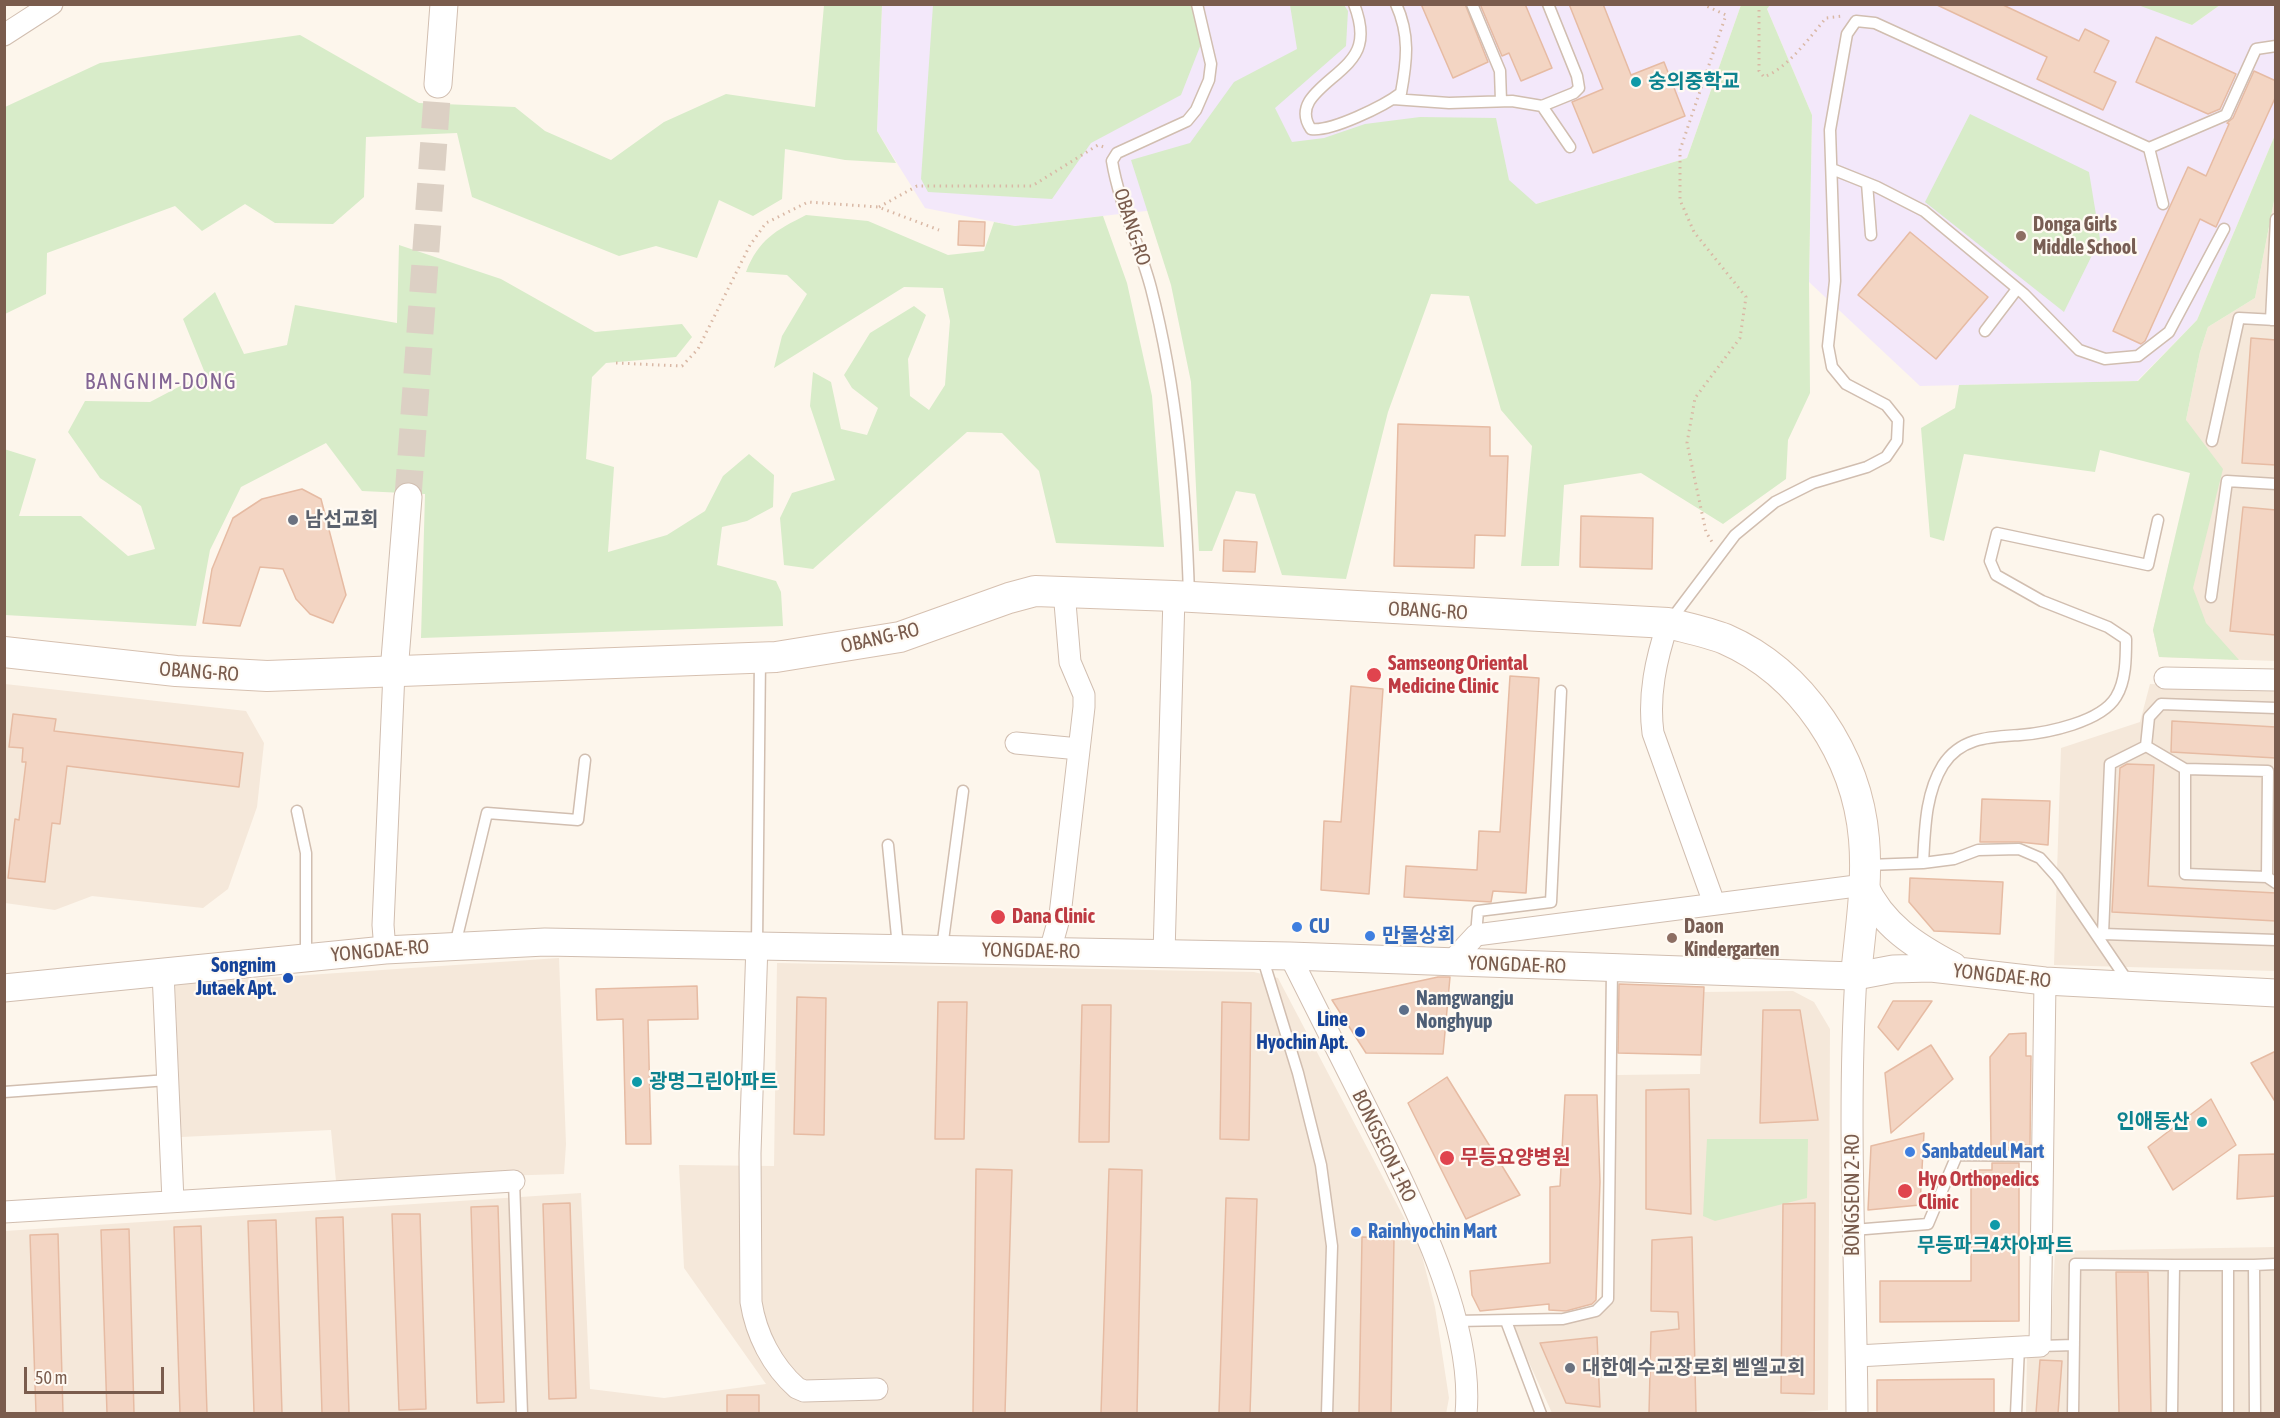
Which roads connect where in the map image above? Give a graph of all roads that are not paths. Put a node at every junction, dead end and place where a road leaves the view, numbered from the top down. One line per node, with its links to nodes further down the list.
1 (52, 4): 8 (street)
2 (444, 4): 10 (street)
3 (1197, 4): 30 (lane, OBANG-RO)
4 (1354, 4): 11 (lane)
5 (1396, 4): 11 (lane)
6 (1472, 4): 12 (lane)
7 (1548, 4): 13 (lane)
8 (4, 35)
9 (2276, 46): 15 (lane)
10 (438, 84)
11 (1393, 99): 12 (lane)
12 (1501, 101): 13 (lane)
13 (1542, 106): 14 (lane)
14 (1570, 147)
15 (2149, 148): 16 (lane); 18 (lane)
16 (1832, 169): 17 (lane); 32 (lane)
17 (1867, 183): 21 (lane); 22 (lane)
18 (2163, 204)
19 (2276, 219): 23 (lane)
20 (2224, 229): 22 (lane)
21 (1871, 235)
22 (2017, 289): 24 (lane)
23 (2273, 320): 25 (lane)
24 (1985, 331)
25 (2212, 441)
26 (2276, 484): 31 (lane)
27 (408, 497): 35 (street)
28 (2158, 520): 48 (lane)
29 (1064, 591): 30 (main road, OBANG-RO); 34 (main road, OBANG-RO); 42 (street)
30 (1181, 596): 32 (main road, OBANG-RO); 60 (street, OBANG-RO)
31 (2211, 597)
32 (1668, 623): 49 (main road, OBANG-RO); 51 (street)
33 (4, 652): 35 (main road, OBANG-RO)
34 (760, 658): 35 (main road, OBANG-RO); 54 (lane)
35 (394, 672): 58 (street)
36 (2165, 678): 37 (street)
37 (2276, 680)
38 (1561, 691): 52 (lane)
39 (2276, 708): 41 (lane)
40 (1016, 743): 42 (street)
41 (2146, 746): 44 (lane); 53 (lane)
42 (1079, 748): 59 (street)
43 (585, 760): 55 (lane)
44 (2185, 769): 50 (lane); 50 (lane)
45 (963, 791): 57 (lane)
46 (297, 811): 63 (lane)
47 (888, 845): 56 (lane)
48 (1923, 863): 49 (lane); 70 (lane)
49 (1864, 875): 51 (street); 67 (street); 68 (main road, OBANG-RO)
50 (2271, 880)
51 (1714, 903): 52 (street)
52 (1476, 935): 64 (street)
53 (2276, 940)
54 (757, 944): 55 (street, YONGDAE-RO); 56 (street, YONGDAE-RO); 90 (street)
55 (455, 945): 58 (street, YONGDAE-RO)
56 (898, 948): 57 (street, YONGDAE-RO)
57 (942, 949): 59 (street, YONGDAE-RO)
58 (385, 951): 63 (street, YONGDAE-RO)
59 (1050, 951): 60 (street, YONGDAE-RO)
60 (1164, 954): 61 (street, YONGDAE-RO)
61 (1262, 956): 62 (street, YONGDAE-RO); 92 (lane)
62 (1290, 956): 64 (street, YONGDAE-RO); 84 (street, BONGSEON 1-RO)
63 (306, 958): 66 (street, YONGDAE-RO)
64 (1450, 962): 65 (street, YONGDAE-RO)
65 (1612, 968): 68 (street, YONGDAE-RO); 85 (lane)
66 (164, 972): 71 (street, YONGDAE-RO); 73 (street)
67 (1965, 972): 68 (street, YONGDAE-RO); 69 (street, YONGDAE-RO)
68 (1856, 976): 79 (street, BONGSEON 2-RO)
69 (2045, 981): 70 (street, YONGDAE-RO); 75 (street)
70 (2131, 987): 72 (street, YONGDAE-RO)
71 (4, 988)
72 (2276, 993)
73 (168, 1080): 74 (lane); 77 (street)
74 (4, 1092)
75 (2043, 1156): 79 (lane); 87 (street)
76 (514, 1180): 77 (street); 91 (lane)
77 (173, 1201): 78 (street)
78 (4, 1212)
79 (1852, 1230): 89 (street, BONGSEON 2-RO)
80 (2254, 1264): 81 (lane); 83 (lane); 100 (lane)
81 (2276, 1264)
82 (2174, 1265): 83 (lane); 86 (lane); 98 (lane)
83 (2228, 1265): 99 (lane)
84 (1456, 1321): 85 (lane); 93 (street, BONGSEON 1-RO)
85 (1506, 1321): 94 (lane)
86 (2074, 1345): 87 (lane); 97 (lane)
87 (2040, 1346): 88 (street)
88 (2019, 1347): 89 (street); 96 (lane)
89 (1857, 1356): 95 (street, BONGSEON 2-RO)
90 (877, 1389)
91 (522, 1413)
92 (1327, 1413)
93 (1466, 1413)
94 (1541, 1413)
95 (1857, 1413)
96 (2016, 1413)
97 (2073, 1413)
98 (2172, 1413)
99 (2228, 1413)
100 (2254, 1413)

